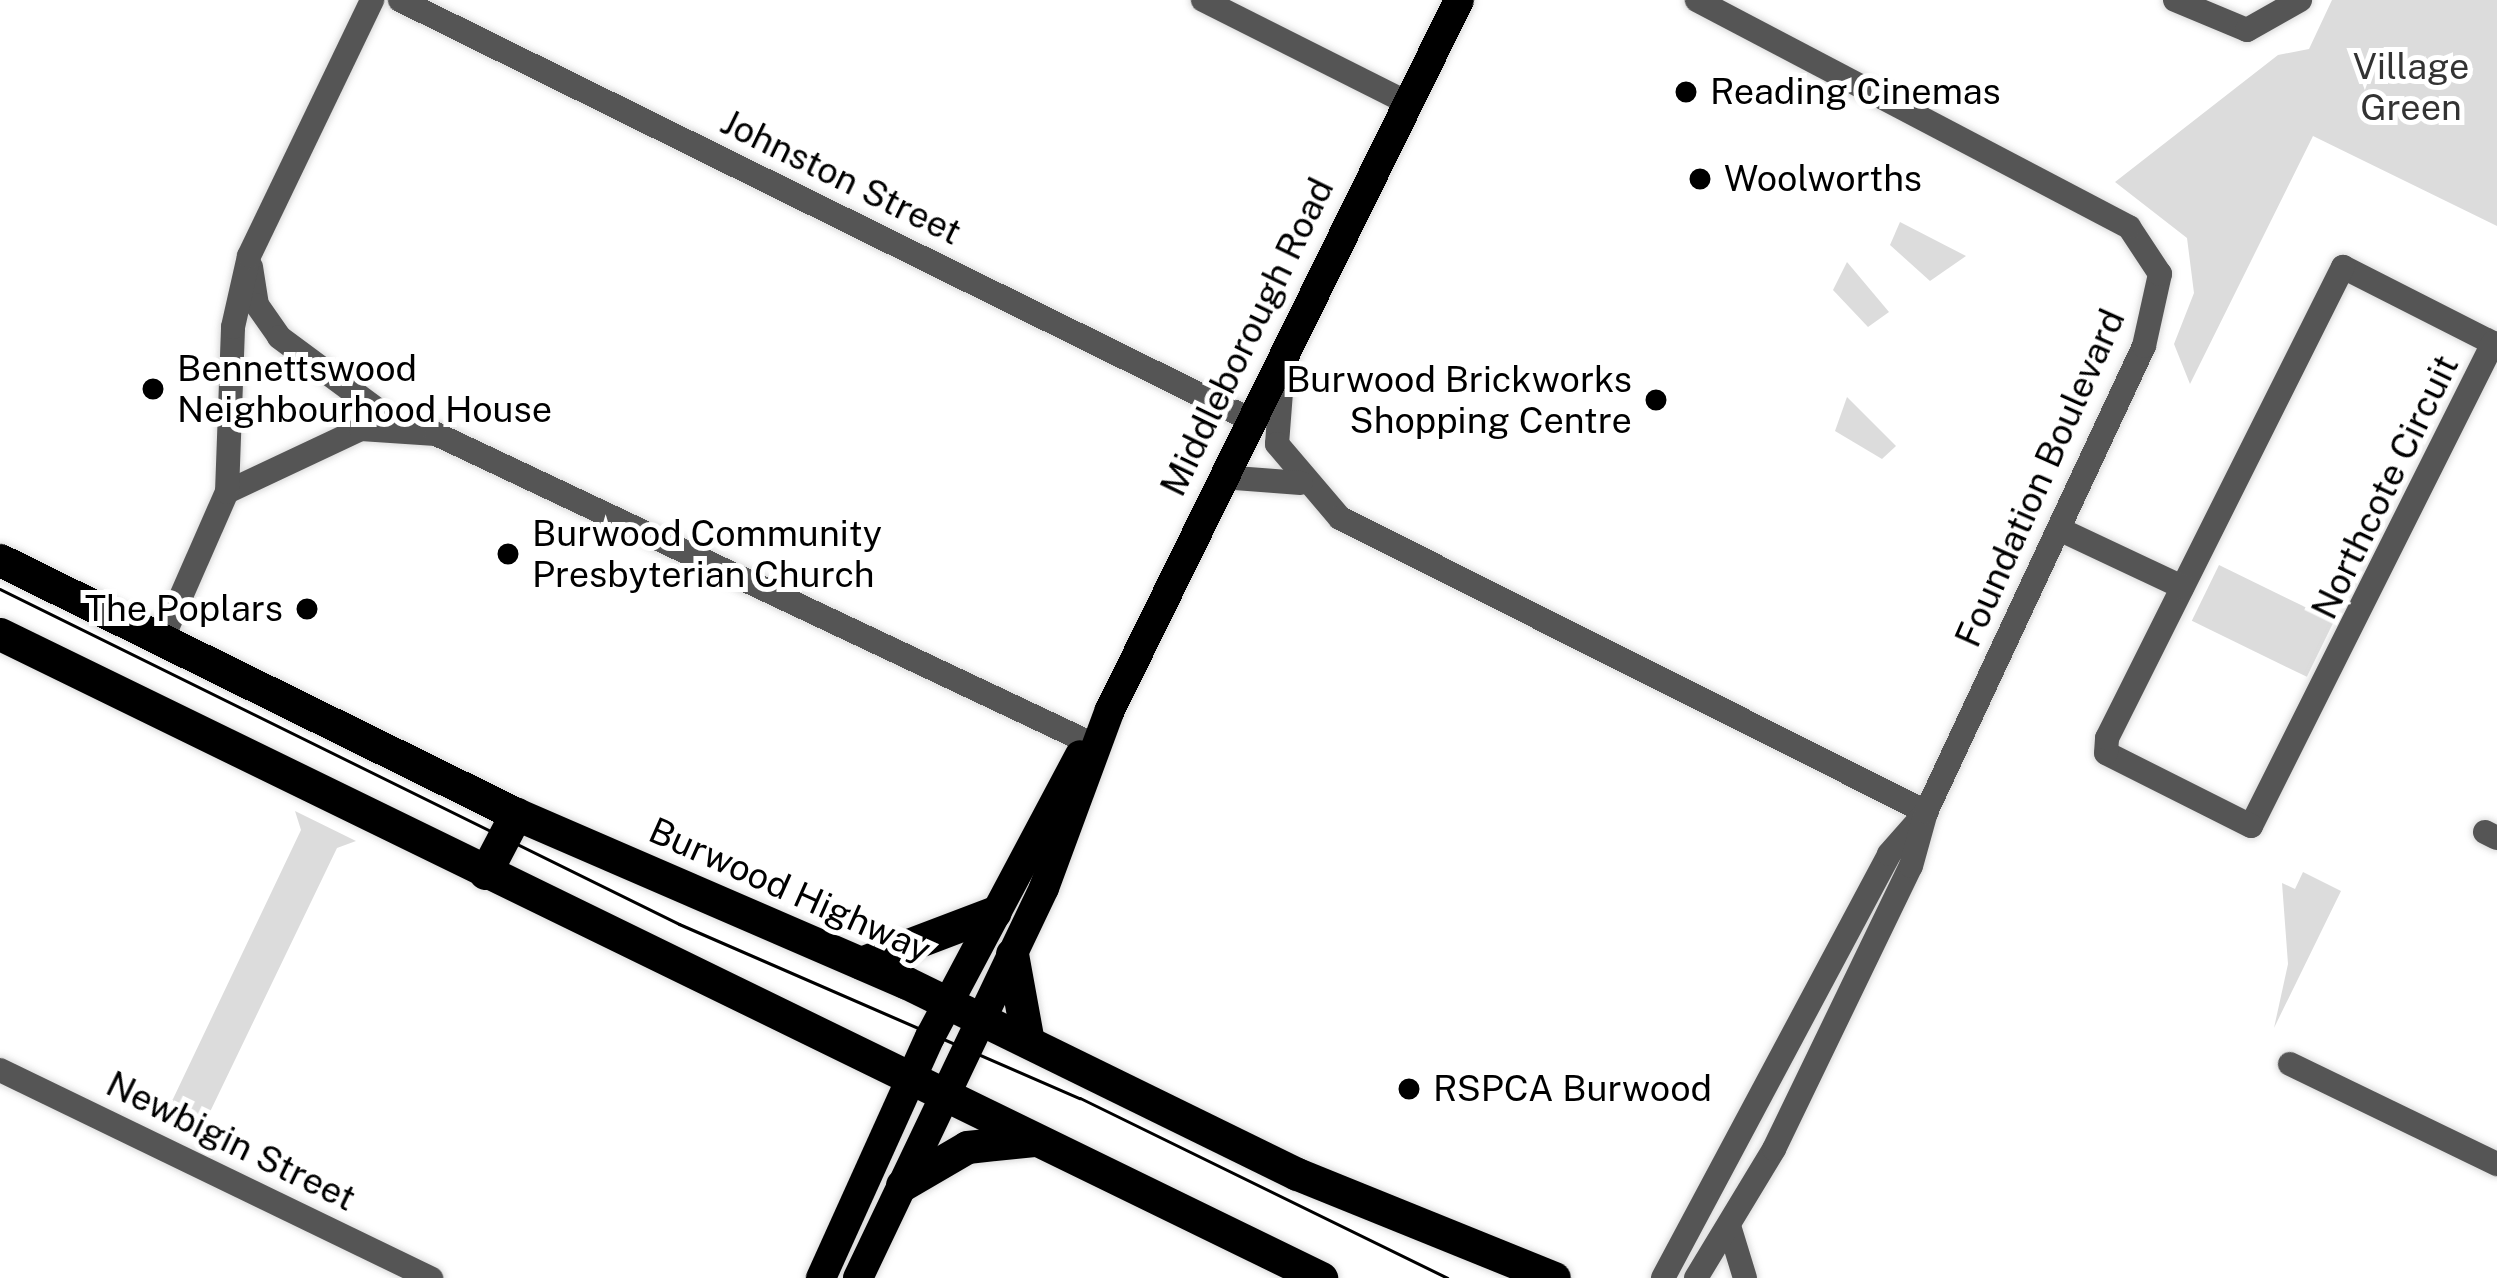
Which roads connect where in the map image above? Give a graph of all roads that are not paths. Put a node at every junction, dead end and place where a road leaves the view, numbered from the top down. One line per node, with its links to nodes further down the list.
1 (372, 0): 9 (street)
2 (400, 0): 11 (street, Johnston Street)
3 (1204, 0): 8 (street)
4 (1459, 0): 8 (main road, Middleborough Road)
5 (1697, 0): 16 (street, Foundation Boulevard)
6 (2175, 0): 7 (street)
7 (2300, 0)
8 (1406, 102): 10 (main road, Middleborough Road)
9 (249, 256): 12 (street); 15 (street)
10 (1279, 358): 11 (main road, Middleborough Road); 14 (street)
11 (1250, 419): 13 (main road, Middleborough Road)
12 (402, 428): 15 (street); 22 (street)
13 (1222, 477): 14 (street); 21 (main road, Middleborough Road)
14 (1301, 483): 23 (street)
15 (227, 492): 20 (street)
16 (2061, 530): 18 (street); 23 (street, Foundation Boulevard)
17 (0, 560): 20 (highway, Burwood Highway)
18 (2182, 587): 18 (street, Northcote Circuit)
19 (0, 634): 25 (highway)
20 (161, 642): 24 (highway, Burwood Highway)
21 (1110, 710): 22 (main road, Middleborough Road); 27 (main road, Middleborough Road)
22 (1088, 742): 26 (main road, Middleborough Road)
23 (1926, 812): 39 (street, Foundation Boulevard); 45 (street, Foundation Boulevard)
24 (515, 814): 25 (highway); 28 (highway, Burwood Highway)
25 (485, 873): 34 (highway)
26 (995, 912): 28 (highway); 29 (main road, Middleborough Road)
27 (1012, 954): 30 (main road, Middleborough Road); 31 (highway)
28 (861, 963): 29 (highway, Burwood Highway)
29 (949, 1003): 30 (highway, Burwood Highway); 34 (main road, Middleborough Road)
30 (981, 1019): 31 (highway, Burwood Highway); 35 (main road, Middleborough Road)
31 (1028, 1042): 44 (highway, Burwood Highway)
32 (2290, 1064): 37 (street)
33 (0, 1070): 40 (street, Newbigin Street)
34 (912, 1080): 35 (highway); 41 (main road, Middleborough Road)
35 (945, 1096): 36 (highway); 38 (main road, Middleborough Road)
36 (1035, 1140): 38 (highway); 43 (highway)
37 (2497, 1164)
38 (902, 1185): 42 (main road, Middleborough Road)
39 (1730, 1228): 46 (street, Foundation Boulevard); 47 (street)
40 (431, 1278)
41 (821, 1278)
42 (858, 1278)
43 (1321, 1278)
44 (1554, 1278)
45 (1663, 1278)
46 (1696, 1278)
47 (1745, 1278)

